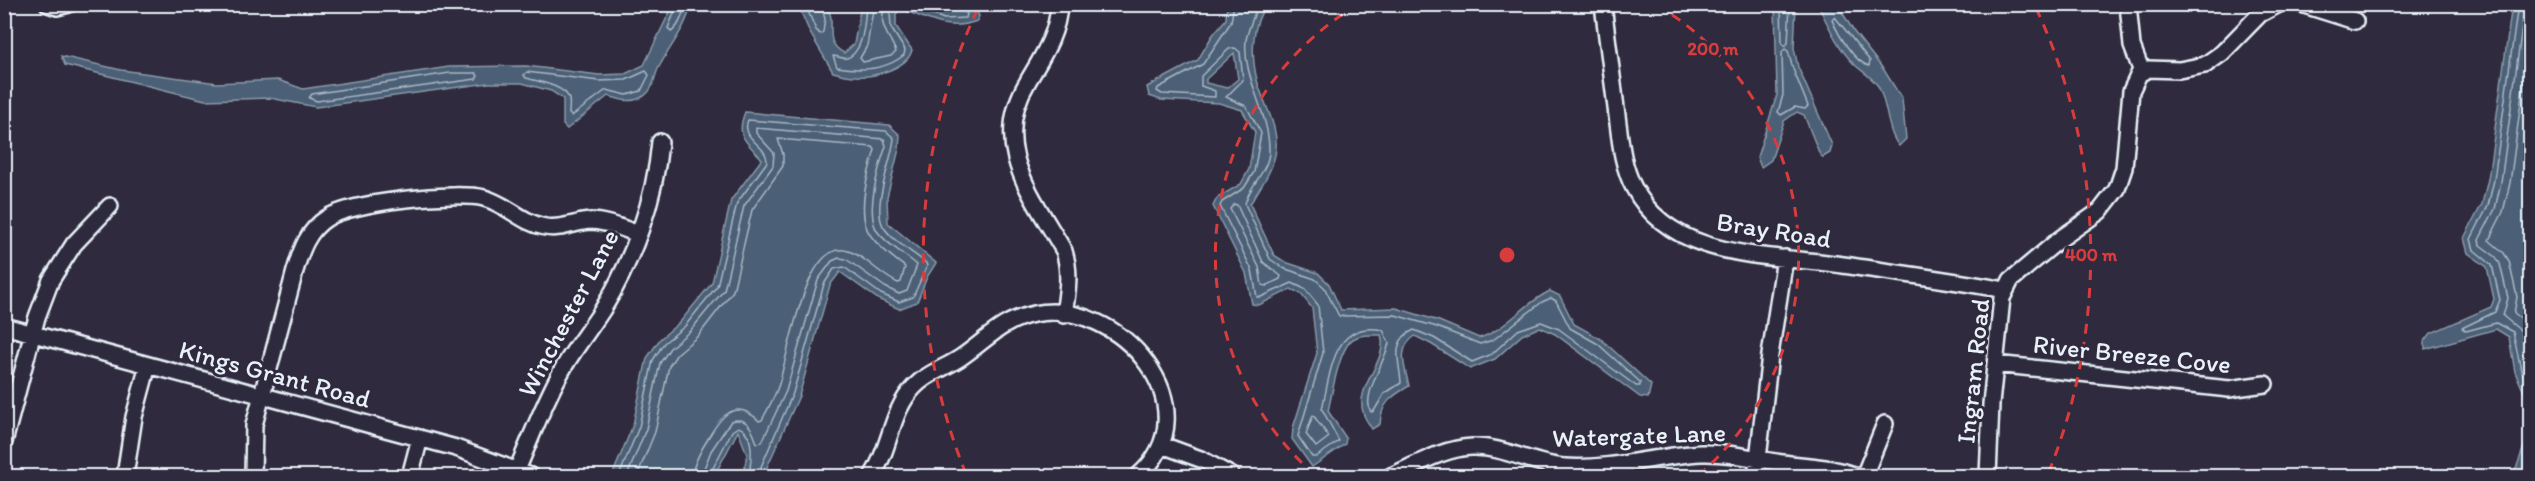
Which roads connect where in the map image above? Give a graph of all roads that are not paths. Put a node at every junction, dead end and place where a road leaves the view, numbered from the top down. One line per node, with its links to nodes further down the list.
1 (48, 4): 2 (street)
2 (69, 4)
3 (1059, 4): 15 (street)
4 (1603, 4): 13 (street, Bray Road)
5 (2128, 4): 9 (street)
6 (2279, 4): 9 (street)
7 (2301, 4): 8 (street)
8 (2355, 21)
9 (2142, 72): 14 (street, Ingram Road)
10 (660, 142): 12 (street, Winchester Lane)
11 (110, 206): 17 (street)
12 (639, 234): 21 (street); 27 (street, Winchester Lane)
13 (1785, 258): 14 (street, Bray Road); 26 (street)
14 (2005, 290): 18 (street, Ingram Road)
15 (1064, 315): 25 (street); 31 (street)
16 (4, 326): 17 (street, Kings Grant Road)
17 (34, 334): 19 (street, Kings Grant Road); 24 (street)
18 (1995, 364): 20 (street, River Breeze Cove); 38 (street, Ingram Road)
19 (148, 365): 21 (street, Kings Grant Road); 28 (street)
20 (2265, 384)
21 (262, 396): 23 (street, Kings Grant Road); 29 (street)
22 (1885, 424): 37 (street)
23 (420, 438): 27 (street, Kings Grant Road); 30 (street)
24 (4, 442)
25 (1162, 446): 32 (street); 33 (street)
26 (1758, 459): 34 (street, Watergate Lane); 35 (street); 36 (street, Watergate Lane)
27 (524, 473)
28 (125, 477)
29 (253, 477)
30 (410, 477)
31 (872, 477)
32 (1138, 477)
33 (1232, 477)
34 (1391, 477)
35 (1756, 477)
36 (1857, 477)
37 (1864, 477)
38 (1988, 477)

